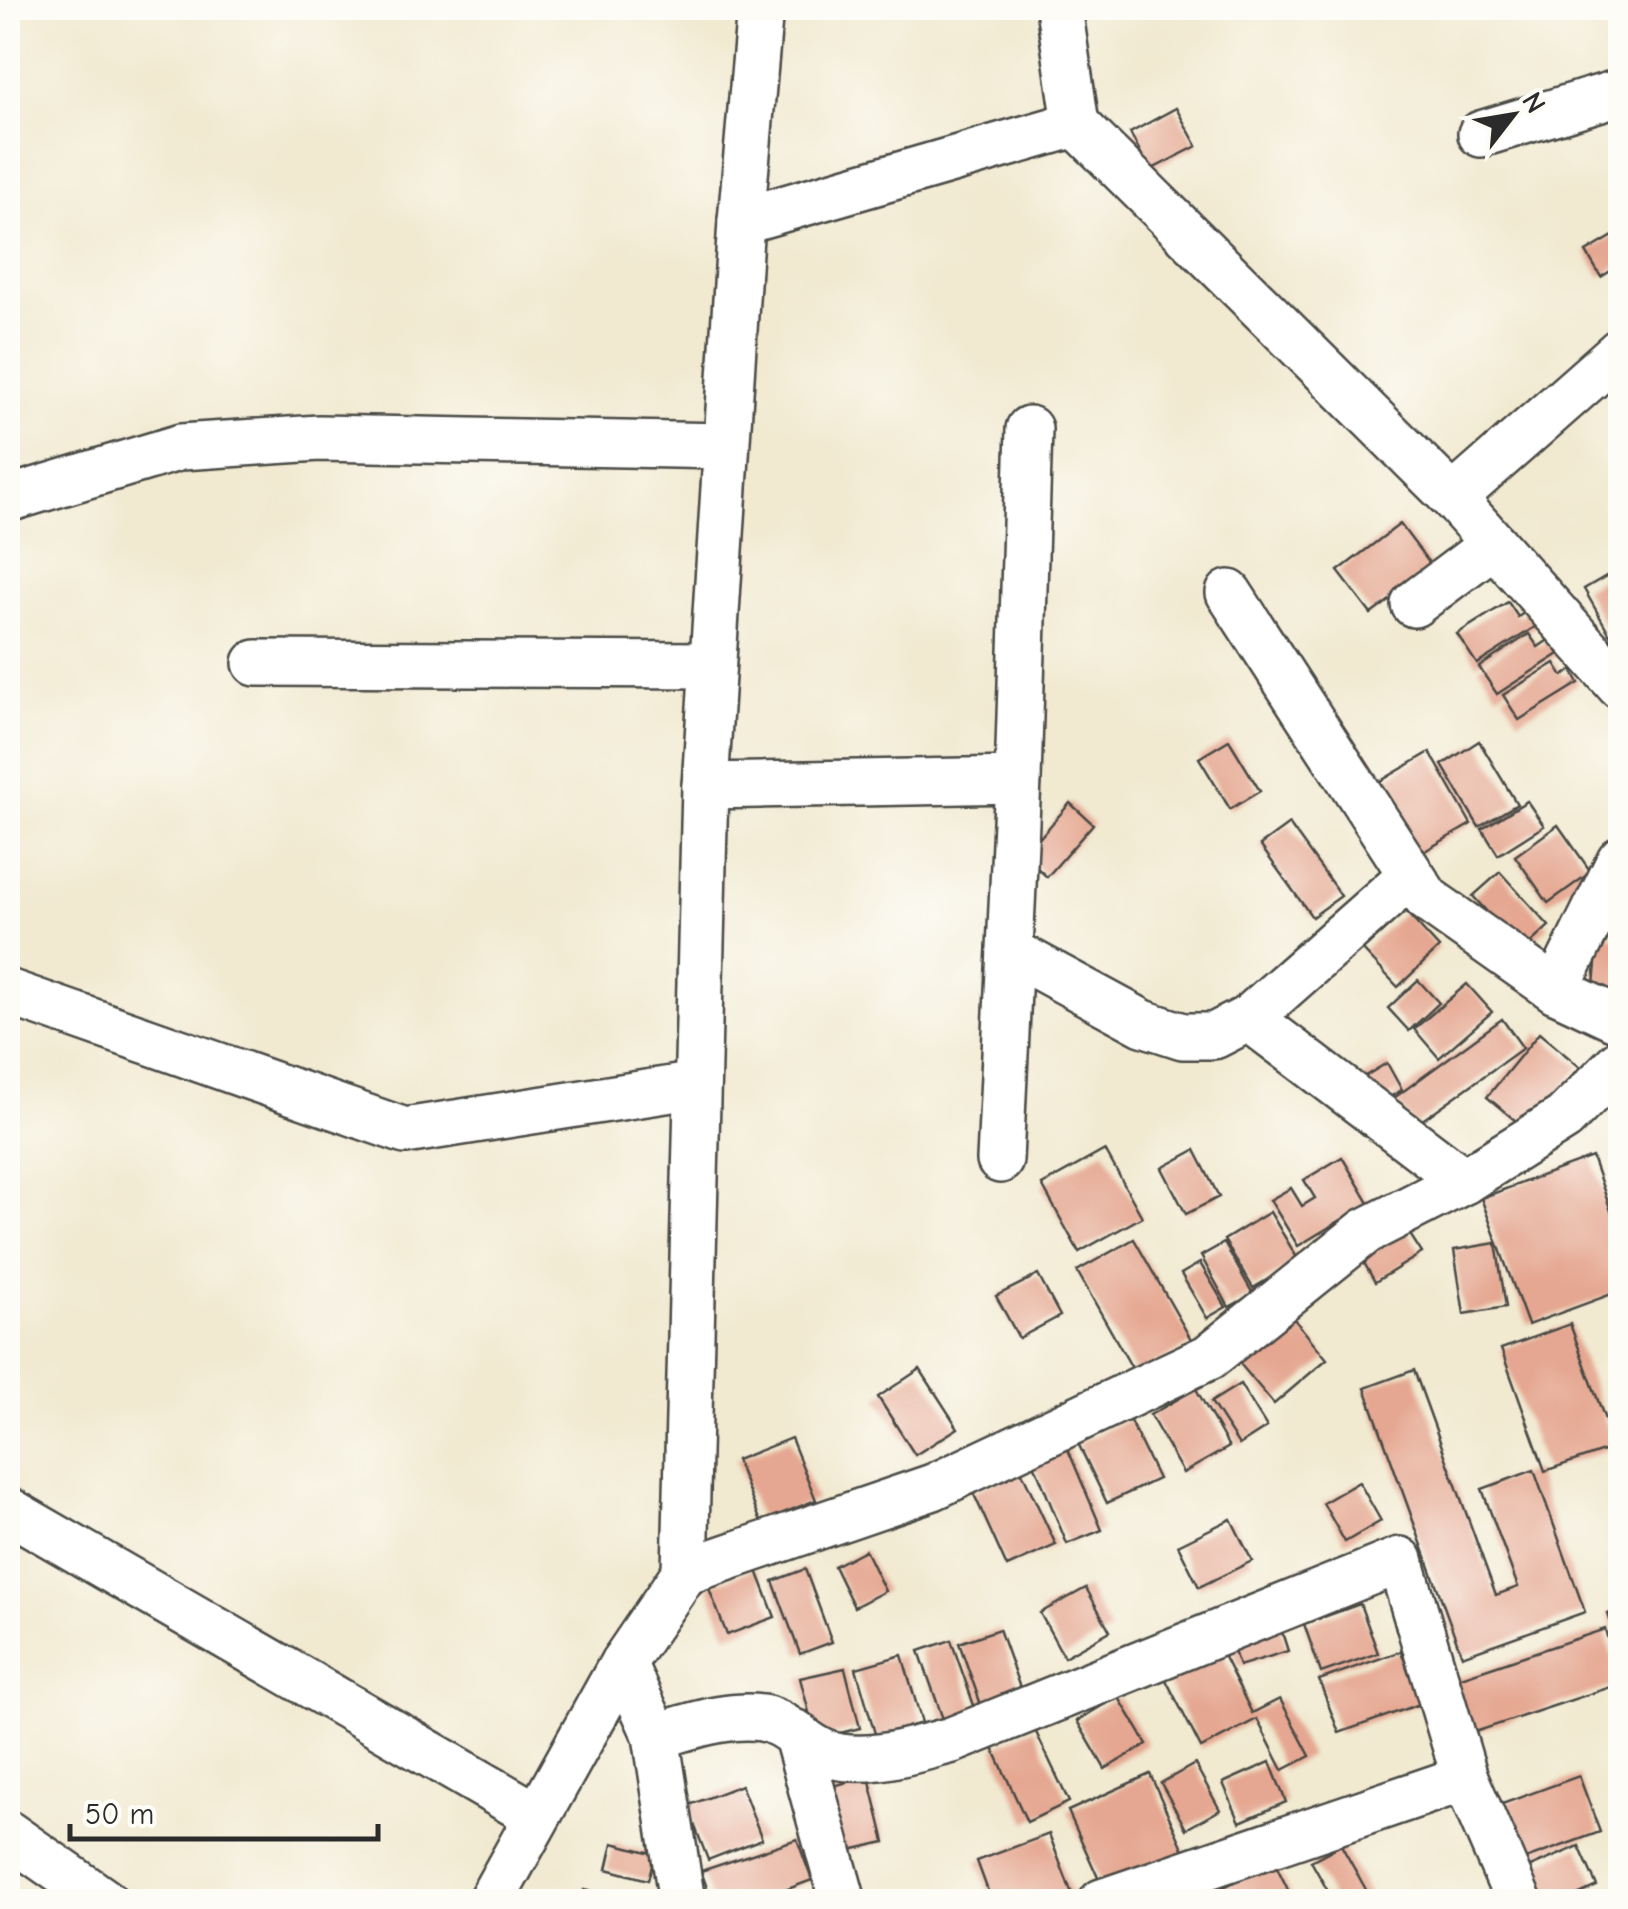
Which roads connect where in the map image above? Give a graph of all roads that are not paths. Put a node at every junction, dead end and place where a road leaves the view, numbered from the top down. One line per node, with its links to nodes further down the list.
1 (760, 8): 6 (street)
2 (1059, 8): 4 (street)
3 (1620, 92): 5 (street)
4 (1076, 124): 6 (street); 10 (street)
5 (1481, 134)
6 (742, 221): 9 (street)
7 (1620, 351): 10 (street)
8 (1029, 429): 18 (street)
9 (726, 446): 11 (street); 16 (street)
10 (1453, 498): 12 (street)
11 (8, 499)
12 (1494, 544): 14 (street); 17 (street)
13 (1229, 593): 21 (street)
14 (1414, 604)
15 (256, 663): 16 (street)
16 (712, 665): 19 (street)
17 (1620, 686)
18 (1018, 780): 19 (street); 22 (street)
19 (704, 786): 28 (street)
20 (1620, 860): 23 (street)
21 (1412, 875): 23 (street); 25 (street)
22 (1010, 952): 25 (street); 29 (street)
23 (1556, 990): 26 (street)
24 (8, 992): 28 (street)
25 (1249, 1018): 30 (street)
26 (1620, 1020)
27 (1620, 1062): 30 (street)
28 (697, 1085): 32 (street)
29 (1000, 1160)
30 (1464, 1181): 32 (street)
31 (8, 1510): 37 (street)
32 (685, 1572): 33 (street)
33 (622, 1664): 35 (street); 37 (street)
34 (796, 1733): 35 (street); 36 (street); 42 (street)
35 (656, 1736): 41 (street)
36 (1465, 1778): 43 (street); 44 (street)
37 (537, 1816): 40 (street)
38 (8, 1834): 39 (street)
39 (105, 1902)
40 (490, 1902)
41 (682, 1902)
42 (843, 1902)
43 (1102, 1902)
44 (1519, 1902)

